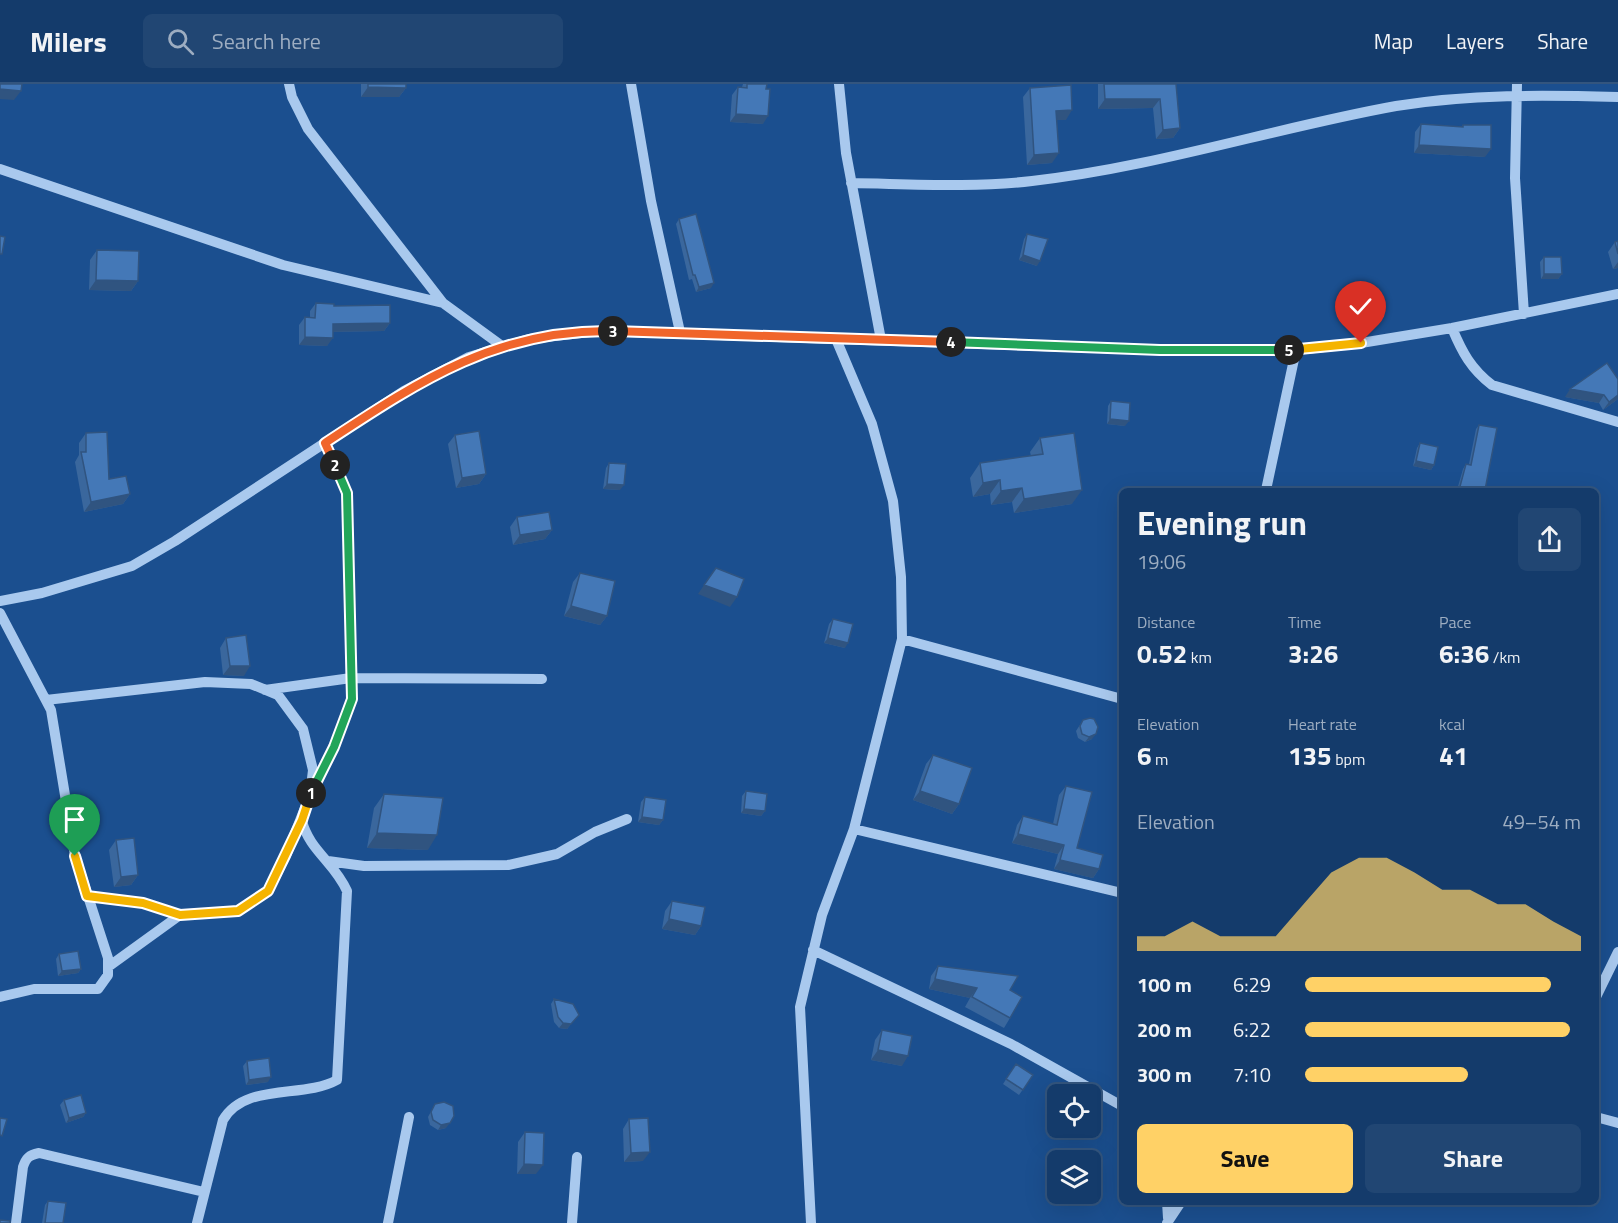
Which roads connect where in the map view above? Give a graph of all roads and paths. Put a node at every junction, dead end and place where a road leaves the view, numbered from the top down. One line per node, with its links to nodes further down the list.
1 (289, 84): 9 (street)
2 (631, 84): 12 (street)
3 (839, 84): 7 (street)
4 (1516, 89): 5 (street); 7 (street); 10 (street)
5 (1618, 97)
6 (0, 169): 9 (street)
7 (851, 183): 14 (street)
8 (1618, 294): 10 (street)
9 (443, 303): 15 (street)
10 (1524, 314): 11 (street)
11 (1452, 328): 16 (street); 17 (street)
12 (680, 332): 13 (street); 15 (street)
13 (836, 339): 14 (street); 22 (street)
14 (881, 340): 16 (street)
15 (502, 346): 18 (street)
16 (1296, 350): 19 (street)
17 (1618, 422)
18 (325, 443): 20 (street); 23 (street)
19 (1266, 488)
20 (0, 601)
21 (0, 613): 27 (street)
22 (902, 639): 26 (street); 31 (street)
23 (351, 678): 24 (street); 25 (street); 28 (street)
24 (542, 679)
25 (265, 690): 27 (street); 28 (street)
26 (1119, 698)
27 (46, 700): 34 (street)
28 (310, 795): 30 (street)
29 (627, 819): 32 (street)
30 (302, 820): 32 (street); 35 (street)
31 (854, 829): 33 (street); 36 (street)
32 (328, 861): 46 (street)
33 (1119, 892)
34 (87, 896): 35 (street); 38 (street)
35 (180, 915): 38 (street)
36 (813, 950): 41 (street); 54 (street)
37 (1618, 952): 39 (street)
38 (108, 967): 40 (street)
39 (1599, 991)
40 (0, 997)
41 (1119, 1104)
42 (409, 1117): 52 (street)
43 (1599, 1118): 44 (street)
44 (1618, 1123)
45 (576, 1158): 53 (street)
46 (204, 1192): 50 (street); 51 (street)
47 (1167, 1205): 49 (street)
48 (1179, 1205): 49 (street)
49 (1167, 1221)
50 (16, 1223)
51 (197, 1223)
52 (388, 1223)
53 (572, 1223)
54 (811, 1223)

